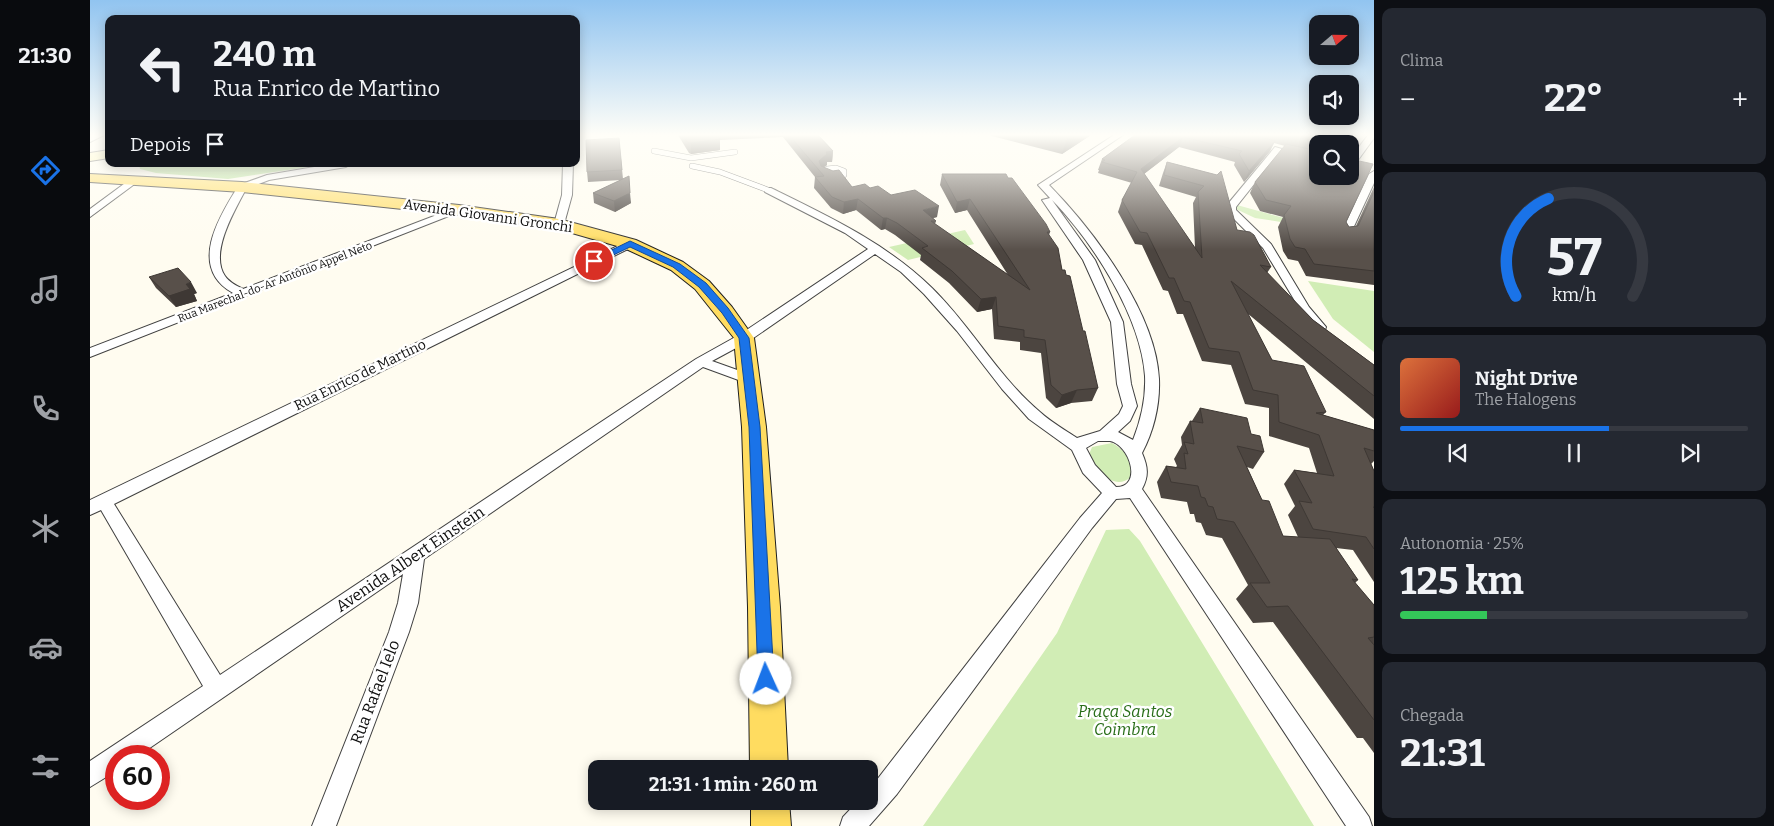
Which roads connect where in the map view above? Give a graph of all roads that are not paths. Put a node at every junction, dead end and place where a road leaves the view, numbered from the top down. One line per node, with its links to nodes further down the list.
1 (90, 174): 8 (main road, Avenida Giovanni Gronchi)
2 (292, 174): 11 (street)
3 (568, 174): 15 (street)
4 (724, 174): 12 (lane)
5 (1060, 174): 10 (street)
6 (1257, 174): 20 (street)
7 (1361, 174): 16 (street)
8 (126, 175): 9 (main road, Avenida Giovanni Gronchi); 11 (main road, Avenida Giovanni Gronchi); 14 (street)
9 (90, 178)
10 (1043, 185): 25 (street); 27 (street)
11 (242, 187): 13 (main road, Avenida Giovanni Gronchi); 19 (street)
12 (768, 190): 18 (street)
13 (459, 210): 15 (main road, Avenida Giovanni Gronchi); 19 (street, Rua Marechal-do-Ar Antônio Appel Neto)
14 (90, 214)
15 (559, 224): 17 (main road, Avenida Giovanni Gronchi)
16 (1346, 235)
17 (630, 244): 21 (main road, Avenida Giovanni Gronchi); 30 (street, Rua Enrico de Martino)
18 (876, 249): 21 (street, Avenida Albert Einstein); 26 (street)
19 (243, 294): 22 (street, Rua Marechal-do-Ar Antônio Appel Neto)
20 (1330, 336)
21 (744, 338): 23 (street, Avenida Albert Einstein); 24 (main road, Avenida Giovanni Gronchi)
22 (90, 353)
23 (701, 362): 24 (street); 31 (street, Avenida Albert Einstein)
24 (749, 379): 34 (main road, Avenida Giovanni Gronchi)
25 (1111, 436): 26 (street); 27 (street)
26 (1078, 447): 29 (street)
27 (1135, 452): 28 (street)
28 (1133, 489): 29 (street); 41 (street)
29 (1112, 493): 40 (street)
30 (97, 504): 32 (street)
31 (415, 556): 32 (street, Avenida Albert Einstein); 38 (street, Rua Rafael Ielo)
32 (218, 688): 33 (street, Avenida Albert Einstein)
33 (135, 745)
34 (769, 760)
35 (105, 765): 36 (street, Avenida Albert Einstein)
36 (90, 775)
37 (770, 810): 39 (main road)
38 (324, 826)
39 (770, 826)
40 (852, 826)
41 (1360, 826)

